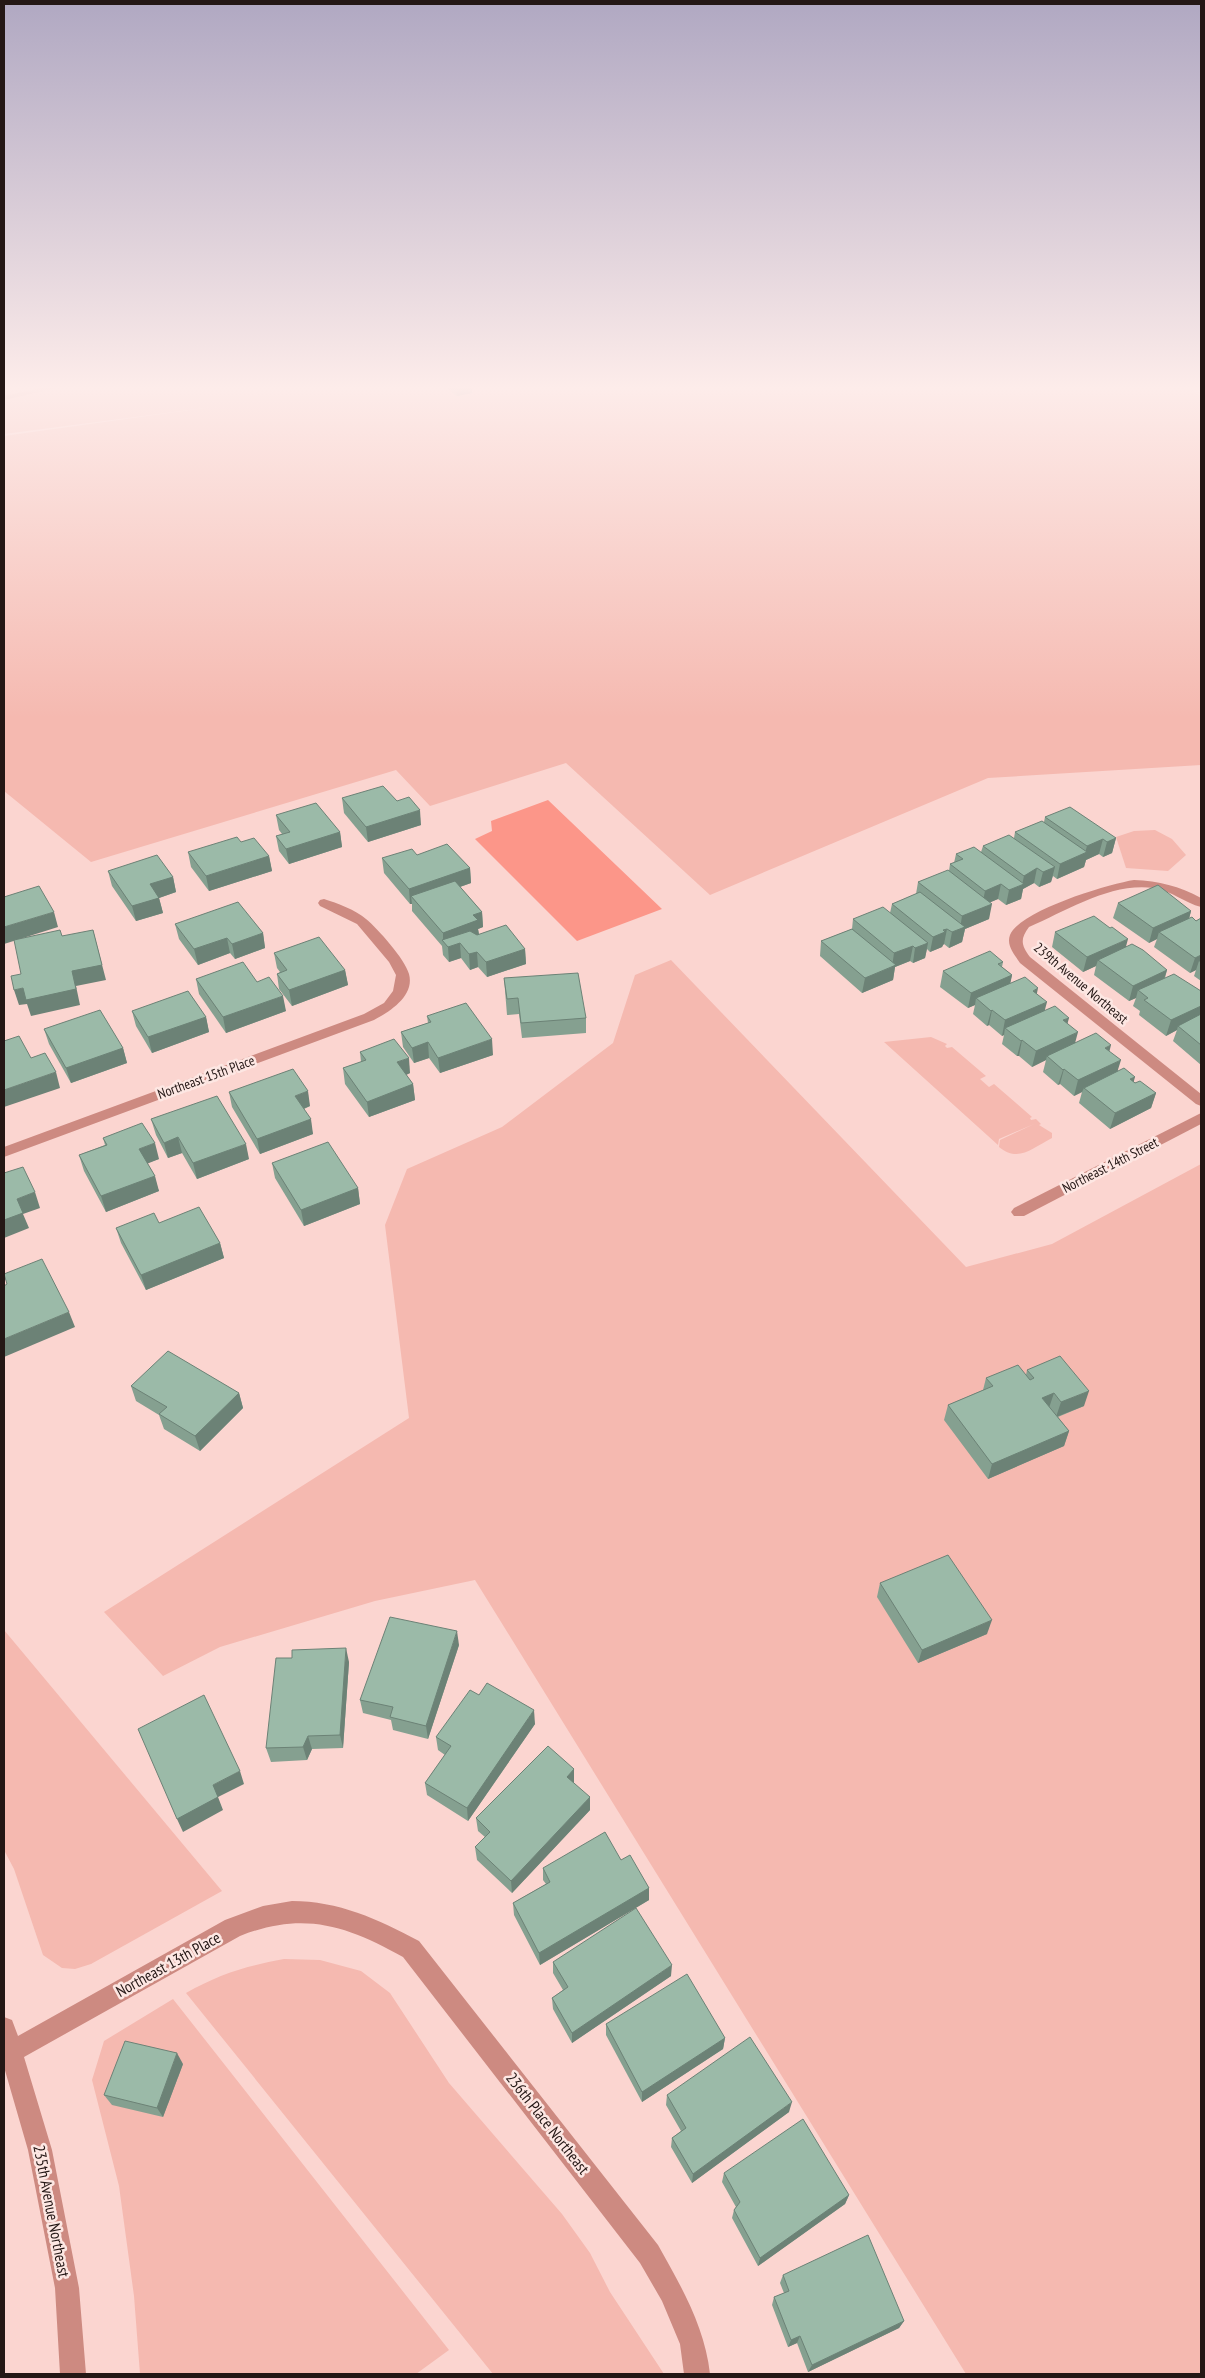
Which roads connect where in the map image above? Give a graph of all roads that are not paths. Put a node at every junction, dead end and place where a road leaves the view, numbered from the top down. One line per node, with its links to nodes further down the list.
1 (324, 903): 5 (street, Northeast 15th Place)
2 (1201, 904): 3 (street, 239th Avenue Northeast)
3 (1201, 1101)
4 (1201, 1118): 6 (street, Northeast 14th Street)
5 (4, 1152)
6 (1019, 1212)
7 (343, 1917): 9 (street, Northeast 13th Place); 11 (street, 236th Place Northeast)
8 (4, 2028): 9 (street, 235th Avenue Northeast)
9 (8, 2054): 10 (street, 235th Avenue Northeast)
10 (73, 2374)
11 (697, 2374)

